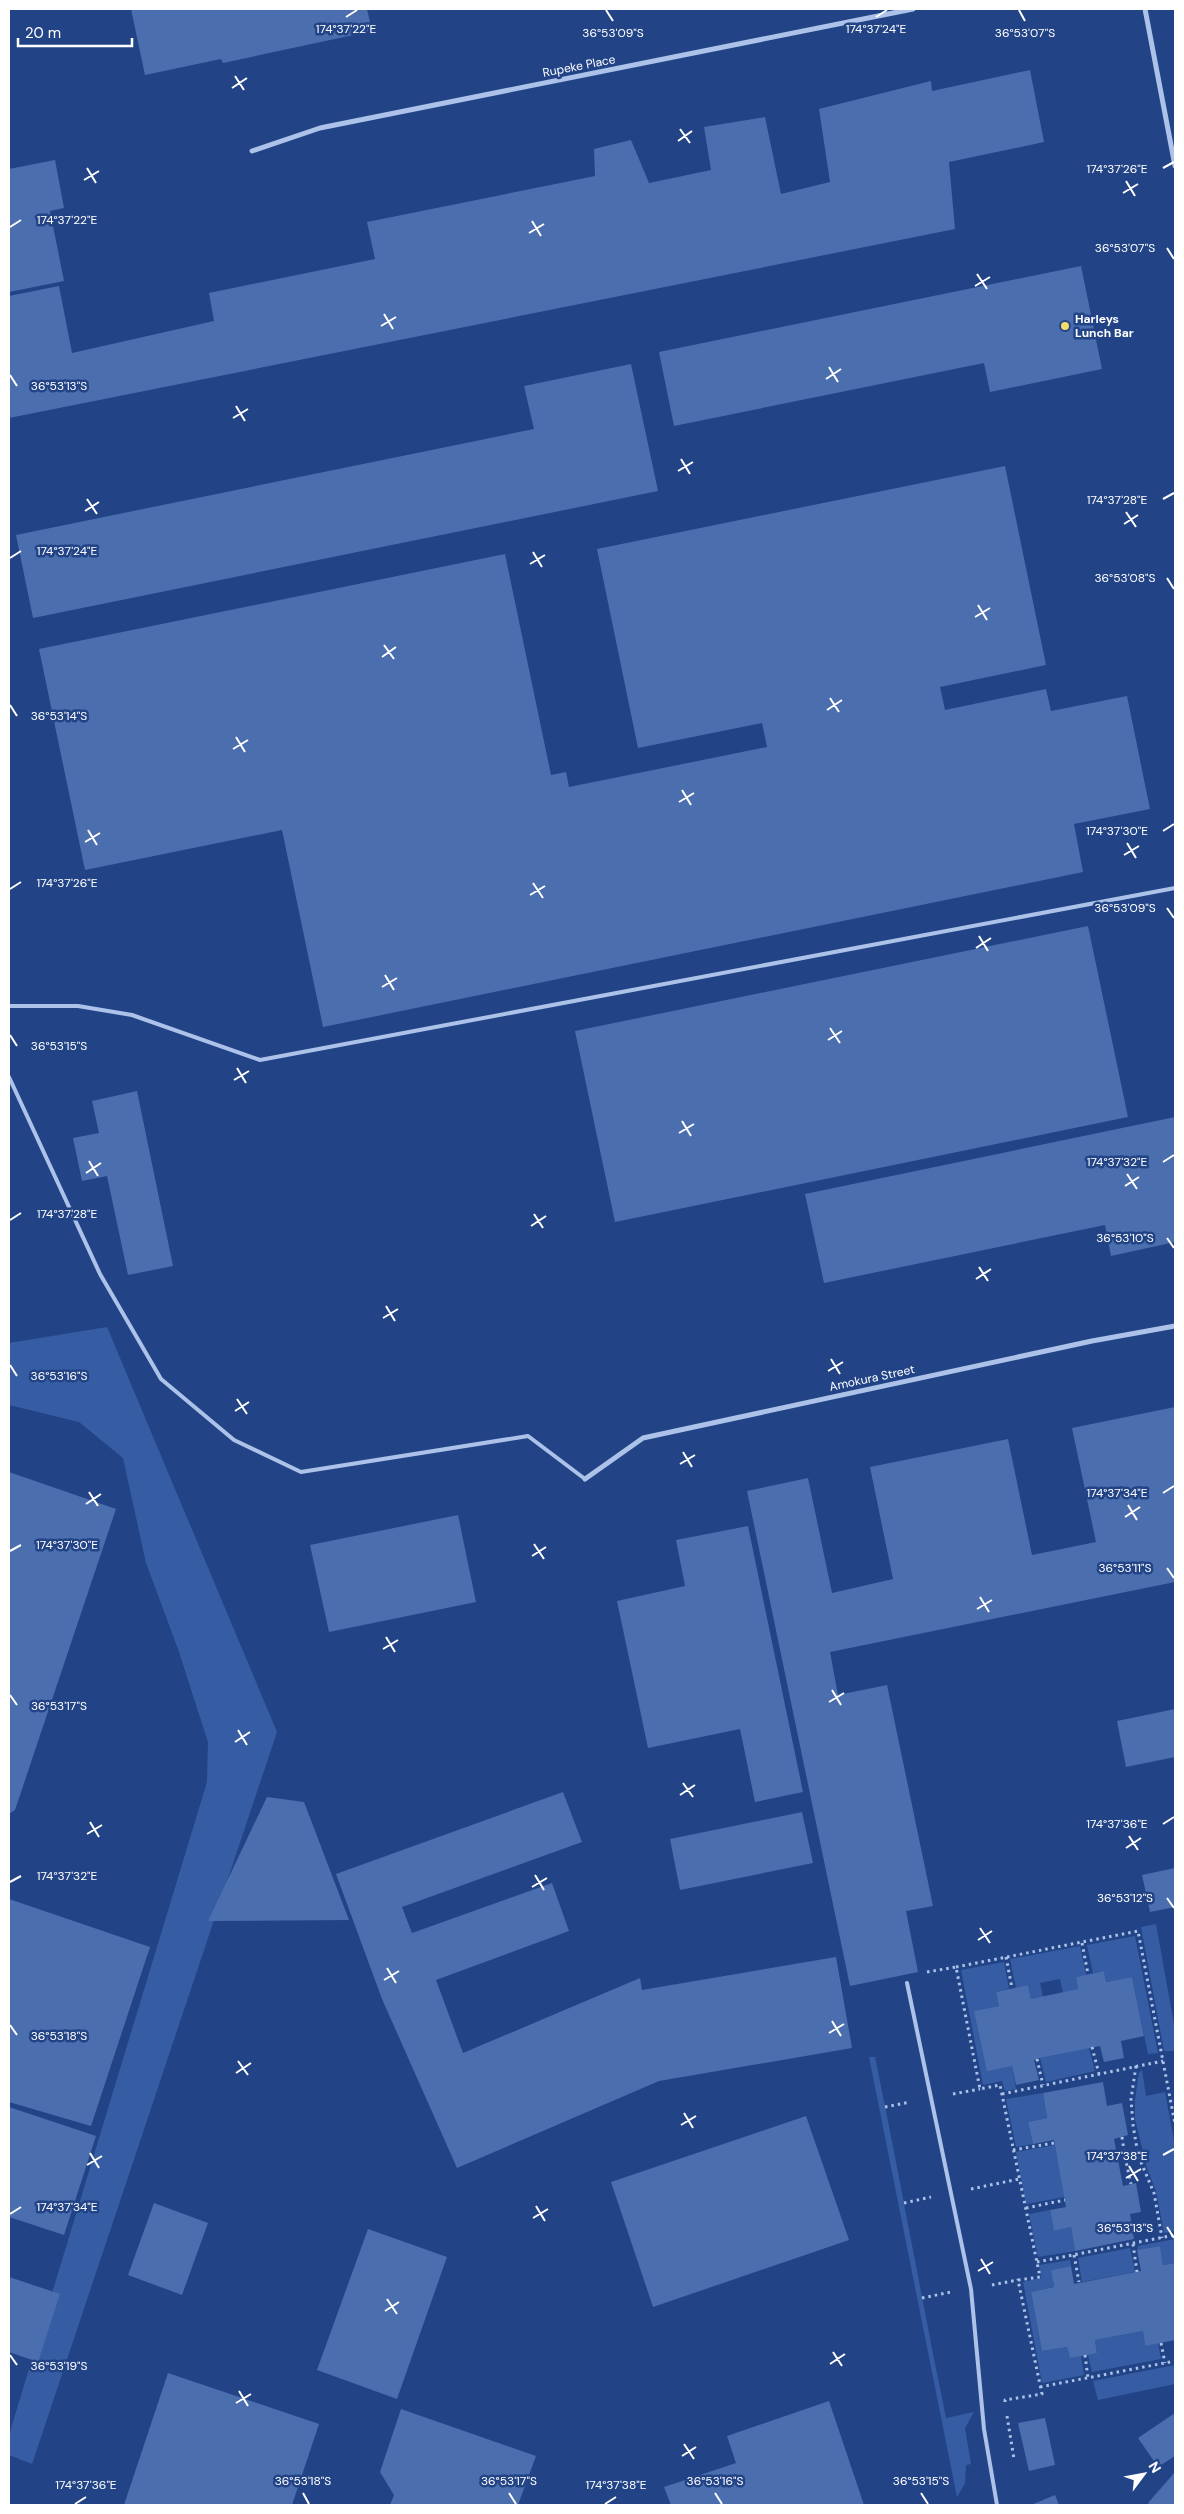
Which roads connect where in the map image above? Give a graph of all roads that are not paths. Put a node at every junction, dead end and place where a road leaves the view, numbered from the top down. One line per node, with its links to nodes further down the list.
1 (913, 9): 3 (street, Rupeke Place)
2 (1145, 9): 4 (street)
3 (252, 151)
4 (1175, 166)
5 (1175, 888): 6 (lane)
6 (9, 1006)
7 (9, 1077): 9 (lane)
8 (1175, 1326): 9 (street, Amokura Street)
9 (585, 1479)
10 (907, 1983): 11 (lane)
11 (997, 2505)

